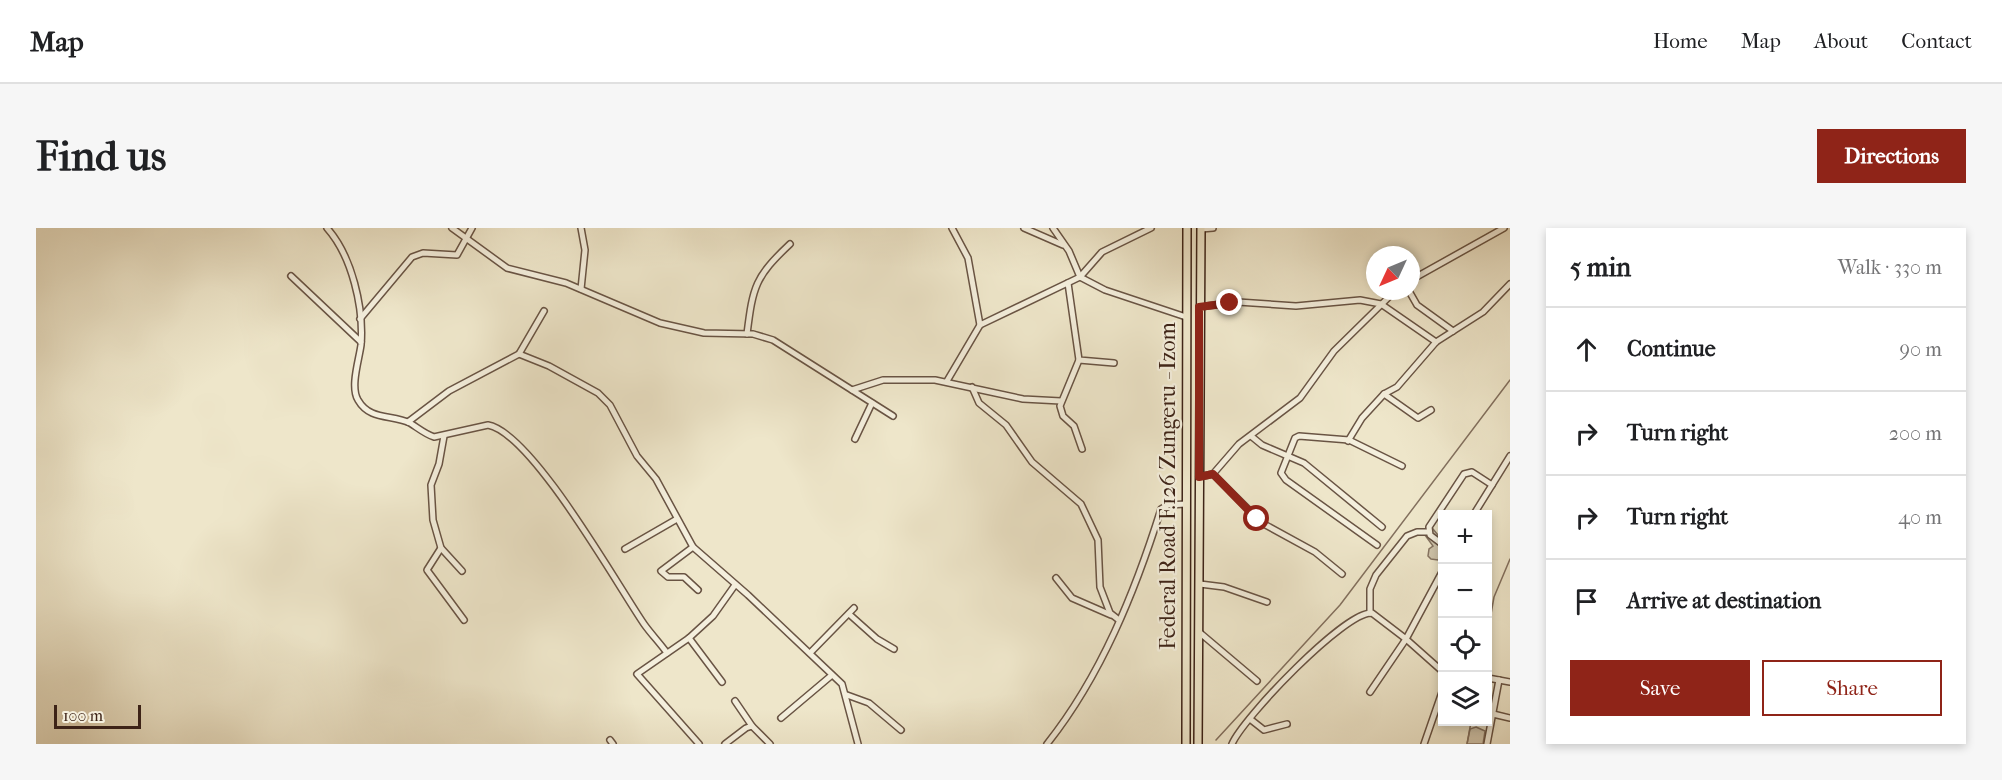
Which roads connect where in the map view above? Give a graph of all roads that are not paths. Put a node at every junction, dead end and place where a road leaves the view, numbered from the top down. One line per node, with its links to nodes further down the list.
1 (327, 228): 28 (street)
2 (452, 228): 13 (street)
3 (472, 228): 13 (street)
4 (581, 228): 21 (street)
5 (952, 228): 29 (street)
6 (1024, 228): 15 (street)
7 (1053, 228): 15 (street)
8 (1151, 228): 18 (street)
9 (1187, 228): 27 (main road, Federal Road F.126 Zungeru - Izom)
10 (1213, 228): 12 (street)
11 (1504, 228): 16 (street)
12 (1201, 229): 25 (main road, Federal Road F.126 Zungeru - Izom)
13 (466, 240): 21 (street); 28 (street)
14 (790, 244): 31 (street)
15 (1066, 246): 18 (street)
16 (1420, 275)
17 (291, 276): 32 (street)
18 (1080, 278): 19 (street); 27 (street)
19 (1068, 283): 29 (street); 35 (street)
20 (1510, 284): 30 (street)
21 (581, 289): 31 (street)
22 (1385, 300): 24 (street)
23 (1414, 300): 30 (street)
24 (1381, 304): 25 (street); 33 (street); 47 (street)
25 (1199, 307): 55 (main road, Federal Road F.126 Zungeru - Izom)
26 (544, 312): 34 (street)
27 (1186, 317): 57 (main road, Federal Road F.126 Zungeru - Izom)
28 (360, 320): 32 (street)
29 (980, 325): 37 (street)
30 (1453, 331): 33 (street)
31 (747, 334): 39 (street)
32 (361, 342): 45 (street)
33 (1436, 342): 40 (street)
34 (519, 354): 45 (street); 59 (street)
35 (1079, 360): 36 (street); 41 (street)
36 (1114, 363)
37 (947, 381): 38 (street); 39 (street)
38 (972, 387): 41 (street); 78 (street)
39 (852, 390): 42 (street)
40 (1384, 394): 43 (street); 49 (street)
41 (1061, 401): 50 (street)
42 (872, 403): 44 (street); 48 (street)
43 (1431, 410)
44 (893, 416)
45 (408, 422): 46 (street)
46 (444, 436): 65 (street); 87 (street)
47 (1251, 436): 51 (street); 54 (street)
48 (855, 439)
49 (1348, 441): 51 (street); 53 (street)
50 (1082, 449)
51 (1287, 456): 60 (street); 63 (street)
52 (1510, 456): 56 (street)
53 (1402, 466)
54 (1213, 474): 55 (street); 68 (street)
55 (1199, 477): 71 (main road, Federal Road F.126 Zungeru - Izom)
56 (1492, 485): 58 (street); 61 (street)
57 (1186, 504): 79 (main road, Federal Road F.126 Zungeru - Izom); 82 (street)
58 (1476, 510)
59 (677, 519): 64 (street); 66 (street)
60 (1382, 527)
61 (1428, 532): 62 (street); 76 (street)
62 (1438, 540)
63 (1377, 545)
64 (693, 547): 72 (street); 73 (street)
65 (441, 548): 67 (street); 81 (street)
66 (625, 549)
67 (462, 570)
68 (1342, 574)
69 (1056, 578): 78 (street)
70 (1438, 581): 85 (street)
71 (1200, 584): 74 (street); 80 (main road, Federal Road F.126 Zungeru - Izom)
72 (735, 585): 84 (street); 88 (street)
73 (698, 590)
74 (1267, 602)
75 (854, 608): 77 (street)
76 (1370, 613): 85 (street); 103 (street)
77 (849, 614): 86 (street); 88 (street)
78 (1111, 615): 82 (street)
79 (1185, 615): 80 (main road); 112 (main road, Federal Road F.126 Zungeru - Izom)
80 (1198, 615): 83 (main road, Federal Road F.126 Zungeru - Izom)
81 (464, 620)
82 (1119, 620): 111 (street)
83 (1198, 632): 93 (street); 113 (main road, Federal Road F.126 Zungeru - Izom)
84 (689, 638): 87 (street); 94 (street)
85 (1406, 639): 89 (street); 96 (street)
86 (894, 649)
87 (666, 653): 107 (street)
88 (810, 653): 90 (street)
89 (1438, 667)
90 (832, 675): 97 (street); 101 (street)
91 (1492, 679): 92 (street)
92 (1499, 680): 95 (street); 100 (street)
93 (1257, 681)
94 (722, 682)
95 (1510, 682)
96 (1370, 692)
97 (847, 695): 106 (street); 110 (street)
98 (735, 701): 105 (street)
99 (1438, 706): 115 (street)
100 (1493, 714): 102 (street); 116 (street)
101 (781, 718)
102 (1510, 718)
103 (1250, 719): 104 (street); 114 (street)
104 (1287, 724)
105 (752, 726): 108 (street); 109 (street)
106 (902, 730)
107 (699, 744)
108 (725, 744)
109 (770, 744)
110 (858, 744)
111 (1047, 744)
112 (1185, 744)
113 (1198, 744)
114 (1232, 744)
115 (1425, 744)
116 (1487, 744)

